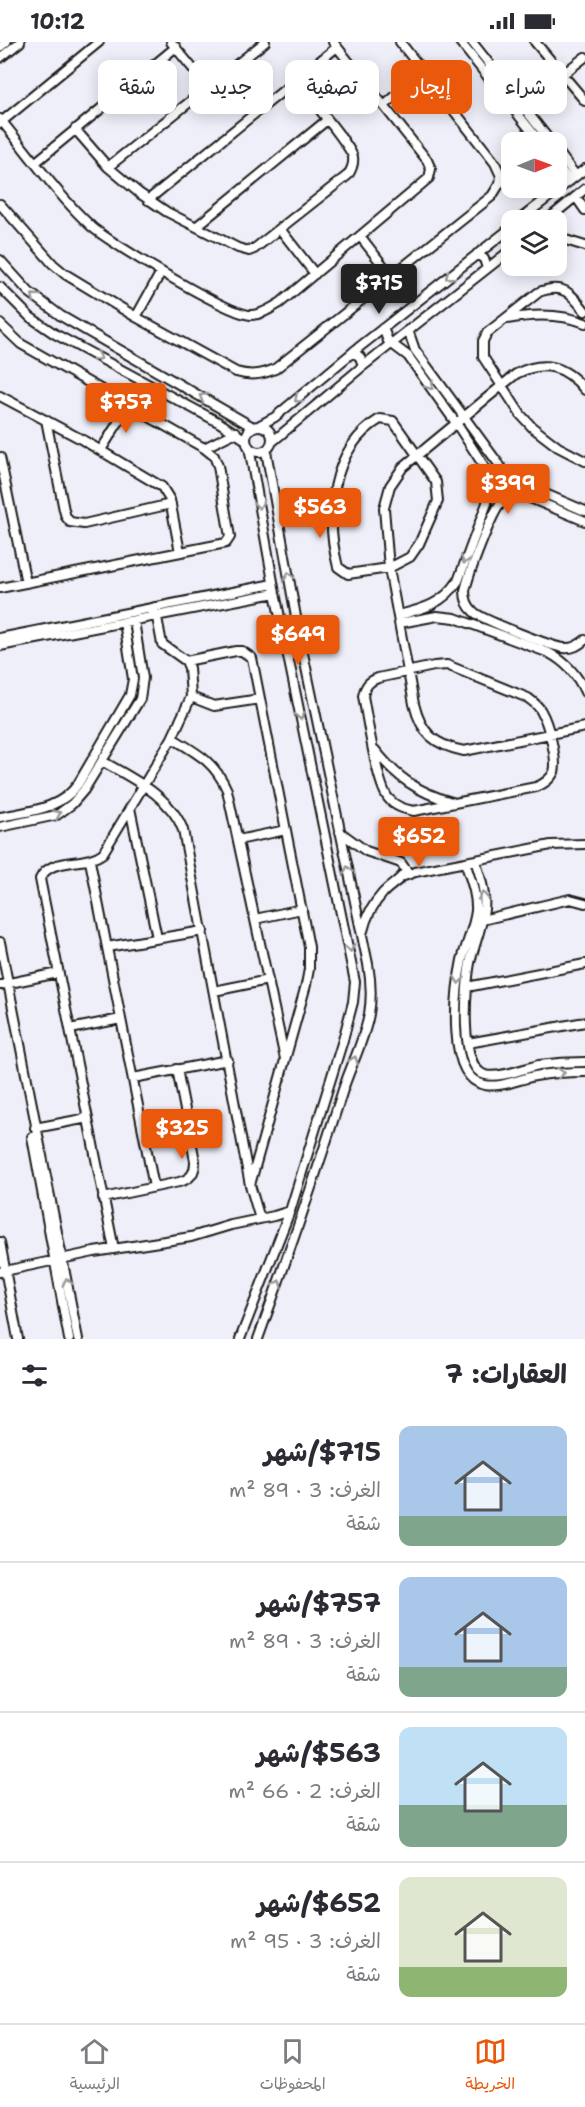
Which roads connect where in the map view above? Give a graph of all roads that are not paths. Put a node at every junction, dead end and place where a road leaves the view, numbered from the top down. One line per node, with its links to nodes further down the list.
1 (20, 42): 8 (street)
2 (99, 42): 31 (street)
3 (265, 42): 14 (street)
4 (400, 42): 16 (street)
5 (460, 42): 33 (street)
6 (472, 42): 17 (street)
7 (536, 42): 18 (street)
8 (9, 44): 11 (street); 13 (street)
9 (174, 45): 19 (street); 32 (street)
10 (335, 45): 15 (street); 26 (street)
11 (0, 47)
12 (585, 57): 20 (street)
13 (0, 58)
14 (242, 60)
15 (318, 60)
16 (414, 60)
17 (486, 60)
18 (550, 60)
19 (189, 64)
20 (567, 71)
21 (567, 81): 24 (street)
22 (285, 89): 43 (street)
23 (391, 100): 26 (street)
24 (585, 101)
25 (189, 102): 36 (street)
26 (384, 106): 51 (street)
27 (322, 114): 30 (street)
28 (457, 114): 62 (street)
29 (528, 114): 34 (street)
30 (327, 120): 48 (street); 49 (street)
31 (1, 121): 35 (street)
32 (75, 129): 35 (street); 36 (street)
33 (532, 132)
34 (543, 132)
35 (36, 162): 60 (street)
36 (108, 167): 43 (street)
37 (567, 168): 40 (street)
38 (585, 169): 40 (street)
39 (567, 173): 40 (street)
40 (573, 178): 45 (street)
41 (585, 189): 42 (street)
42 (576, 197): 46 (street); 47 (street)
43 (148, 200): 48 (street)
44 (0, 204): 67 (street)
45 (532, 210)
46 (560, 210)
47 (585, 210)
48 (197, 226): 49 (street)
49 (280, 229): 61 (street)
50 (501, 235): 52 (street)
51 (360, 236): 61 (street); 62 (street)
52 (496, 239): 55 (street); 56 (street)
53 (567, 240): 54 (street)
54 (585, 246)
55 (501, 249)
56 (477, 254): 59 (street); 71 (street, one-way to 71)
57 (501, 257): 59 (street)
58 (0, 260): 63 (street)
59 (487, 268): 72 (street)
60 (161, 272): 61 (street); 67 (street)
61 (315, 274)
62 (392, 277): 67 (street)
63 (19, 281): 65 (street); 82 (street, one-way to 63)
64 (0, 286): 65 (street)
65 (7, 293): 83 (street, one-way to 83)
66 (585, 311): 68 (street)
67 (136, 317)
68 (504, 320): 69 (street); 76 (street)
69 (585, 323)
70 (0, 324): 79 (street)
71 (383, 328): 73 (street); 74 (street)
72 (408, 330): 73 (street); 81 (street)
73 (391, 344): 75 (street); 81 (street, one-way to 81)
74 (353, 352): 75 (street); 82 (street, one-way to 82)
75 (363, 366): 84 (street)
76 (501, 386): 77 (street); 81 (street); 91 (street)
77 (585, 390)
78 (0, 396): 80 (street)
79 (129, 405): 86 (street); 87 (street)
80 (46, 420): 87 (street); 93 (street)
81 (459, 420): 89 (street); 92 (street); 95 (street)
82 (257, 426): 84 (street); 85 (street)
83 (236, 432): 85 (street); 86 (street)
84 (272, 442): 88 (street)
85 (247, 443): 88 (street); 101 (street, one-way to 101)
86 (204, 448): 97 (street)
87 (101, 450): 93 (street)
88 (266, 450): 117 (street, one-way to 88)
89 (418, 455): 98 (street); 98 (street); 98 (street)
90 (0, 457): 100 (street)
91 (585, 461)
92 (487, 503): 94 (street); 99 (street, one-way to 99)
93 (171, 504): 97 (street)
94 (498, 507): 96 (street); 102 (street)
95 (585, 511)
96 (585, 521)
97 (180, 552): 100 (street)
98 (389, 568): 108 (street)
99 (458, 581): 102 (street); 108 (street)
100 (26, 583): 103 (street)
101 (273, 584): 104 (street); 105 (street)
102 (466, 584): 107 (street)
103 (0, 588)
104 (275, 593): 106 (street); 116 (street)
105 (155, 607): 106 (street); 112 (street)
106 (157, 616): 109 (street); 119 (street)
107 (484, 618): 111 (street); 115 (street)
108 (399, 619): 111 (street); 120 (street)
109 (134, 621): 110 (street); 130 (street)
110 (124, 622): 114 (street); 132 (street)
111 (479, 628): 118 (street)
112 (0, 638)
113 (585, 640): 115 (street)
114 (0, 646)
115 (563, 648): 118 (street)
116 (289, 656): 117 (street); 122 (street)
117 (304, 657): 121 (street)
118 (559, 658): 123 (street)
119 (186, 661): 124 (street); 125 (street)
120 (409, 671): 127 (street); 127 (street); 129 (street)
121 (308, 680): 122 (street); 138 (street)
122 (294, 682): 171 (street, one-way to 171)
123 (585, 692)
124 (191, 697): 125 (street); 128 (street)
125 (260, 699): 137 (street)
126 (585, 727): 127 (street)
127 (549, 735): 133 (street)
128 (172, 738): 131 (street); 139 (street)
129 (374, 748): 133 (street); 133 (street)
130 (102, 760): 131 (street); 132 (street)
131 (143, 786): 134 (street); 149 (street)
132 (76, 794): 135 (street); 136 (street, one-way to 132)
133 (453, 803)
134 (130, 808): 142 (street); 151 (street)
135 (0, 817)
136 (0, 827)
137 (286, 830): 139 (street); 146 (street)
138 (340, 832): 144 (street); 150 (street, one-way to 138)
139 (238, 840): 147 (street)
140 (585, 844): 141 (street)
141 (475, 860): 143 (street); 148 (street, one-way to 141)
142 (90, 861): 153 (street); 156 (street)
143 (465, 862): 144 (street); 169 (street, one-way to 169)
144 (404, 876): 150 (street)
145 (585, 903): 148 (street)
146 (302, 909): 147 (street); 166 (street)
147 (255, 919): 157 (street)
148 (482, 920): 159 (street)
149 (203, 931): 151 (street); 160 (street)
150 (362, 936): 172 (street, one-way to 150)
151 (157, 938): 153 (street)
152 (0, 942): 158 (street)
153 (107, 947): 161 (street)
154 (585, 964): 159 (street)
155 (0, 968): 158 (street)
156 (58, 973): 158 (street); 163 (street)
157 (268, 980): 160 (street); 166 (street)
158 (4, 984): 174 (street); 182 (street)
159 (467, 987): 164 (street)
160 (214, 991): 165 (street)
161 (121, 1019): 163 (street); 170 (street)
162 (585, 1022): 164 (street)
163 (70, 1029): 173 (street)
164 (468, 1043): 167 (street)
165 (228, 1060): 168 (street); 175 (street)
166 (286, 1062): 175 (street)
167 (585, 1062)
168 (177, 1069): 170 (street); 176 (street)
169 (585, 1072)
170 (133, 1078): 176 (street)
171 (331, 1081): 172 (street); 178 (street)
172 (344, 1087): 189 (street, one-way to 172)
173 (88, 1118): 174 (street); 177 (street)
174 (35, 1128): 182 (street)
175 (250, 1185): 179 (street)
176 (154, 1187): 177 (street)
177 (103, 1198): 181 (street)
178 (290, 1211): 179 (street); 184 (street)
179 (260, 1219): 181 (street)
180 (0, 1242): 183 (street)
181 (114, 1249): 182 (street)
182 (59, 1260): 183 (street); 186 (street); 187 (street, one-way to 182)
183 (3, 1271): 185 (street)
184 (241, 1336): 188 (street)
185 (18, 1339)
186 (69, 1339)
187 (78, 1339)
188 (249, 1339)
189 (257, 1339)

